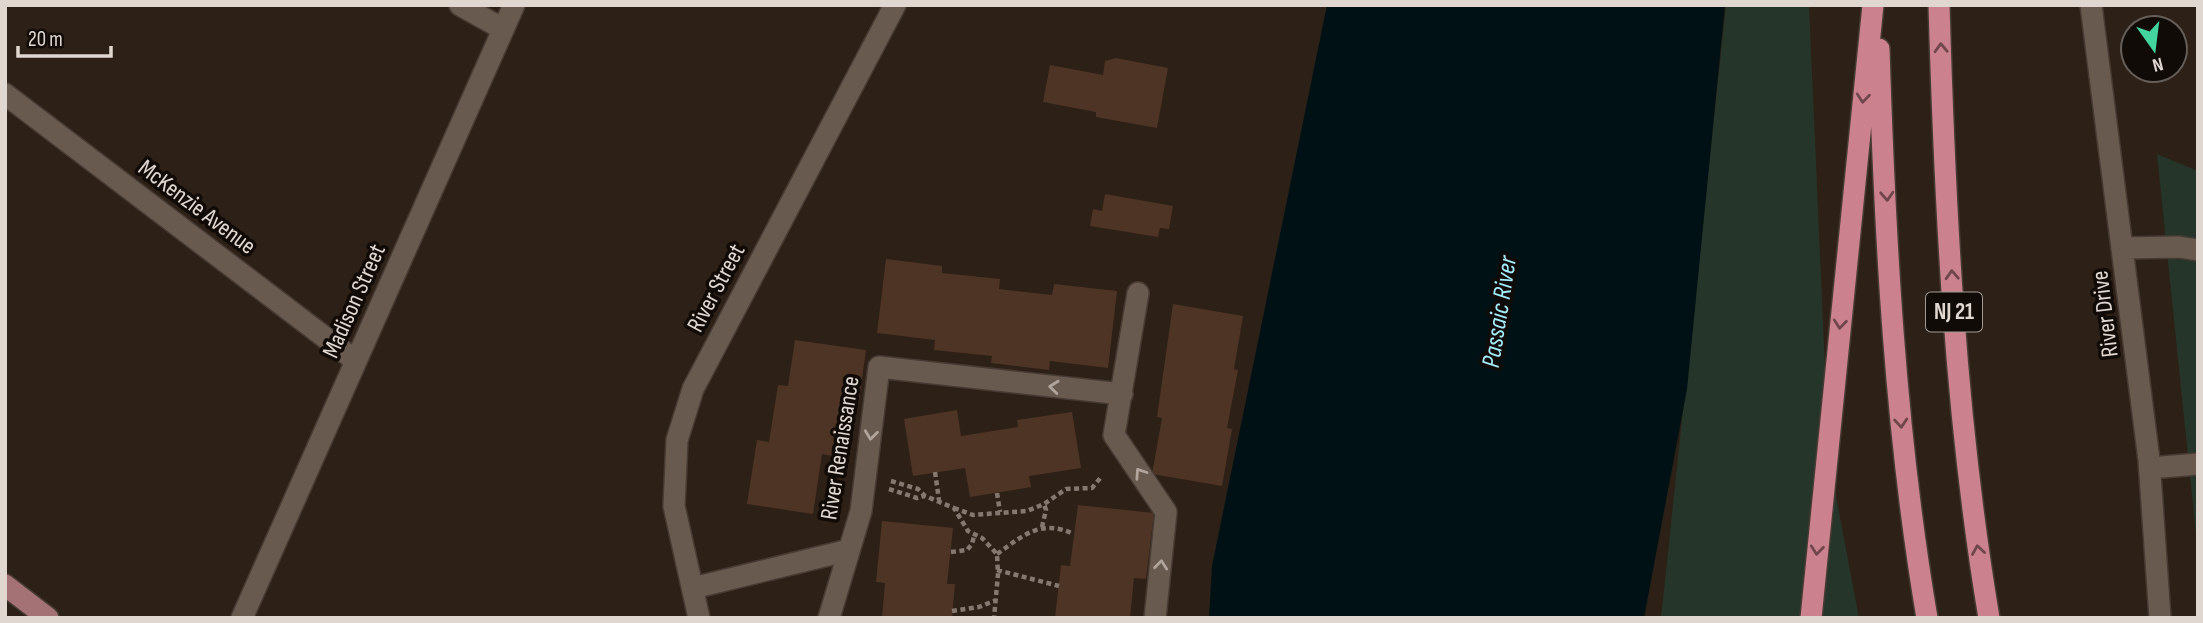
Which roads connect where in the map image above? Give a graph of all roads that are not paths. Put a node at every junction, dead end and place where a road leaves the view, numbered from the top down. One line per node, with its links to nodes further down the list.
1 (460, 5): 7 (street)
2 (514, 5): 7 (street, Madison Street)
3 (895, 5): 18 (street, River Street)
4 (1875, 5): 24 (highway, one-way to 24); 25 (highway, NJ 21, one-way to 25)
5 (1940, 5): 26 (highway, NJ 21, one-way to 5)
6 (2091, 5): 9 (street, River Drive)
7 (503, 29): 12 (street, Madison Street)
8 (5, 94): 12 (street, McKenzie Avenue)
9 (2123, 248): 10 (street); 15 (street, River Drive)
10 (2198, 250)
11 (1138, 293): 13 (street)
12 (356, 361): 20 (street, Madison Street)
13 (1122, 394): 16 (street, River Renaissance, one-way to 16); 23 (street, one-way to 13)
14 (2198, 464): 15 (street)
15 (2150, 468): 27 (street, River Drive)
16 (849, 550): 18 (street); 22 (street, River Renaissance)
17 (5, 585): 19 (main road)
18 (693, 588): 21 (street, River Street)
19 (48, 618)
20 (242, 618)
21 (699, 618)
22 (829, 618)
23 (1155, 618)
24 (1811, 618)
25 (1927, 618)
26 (1989, 618)
27 (2160, 618)

